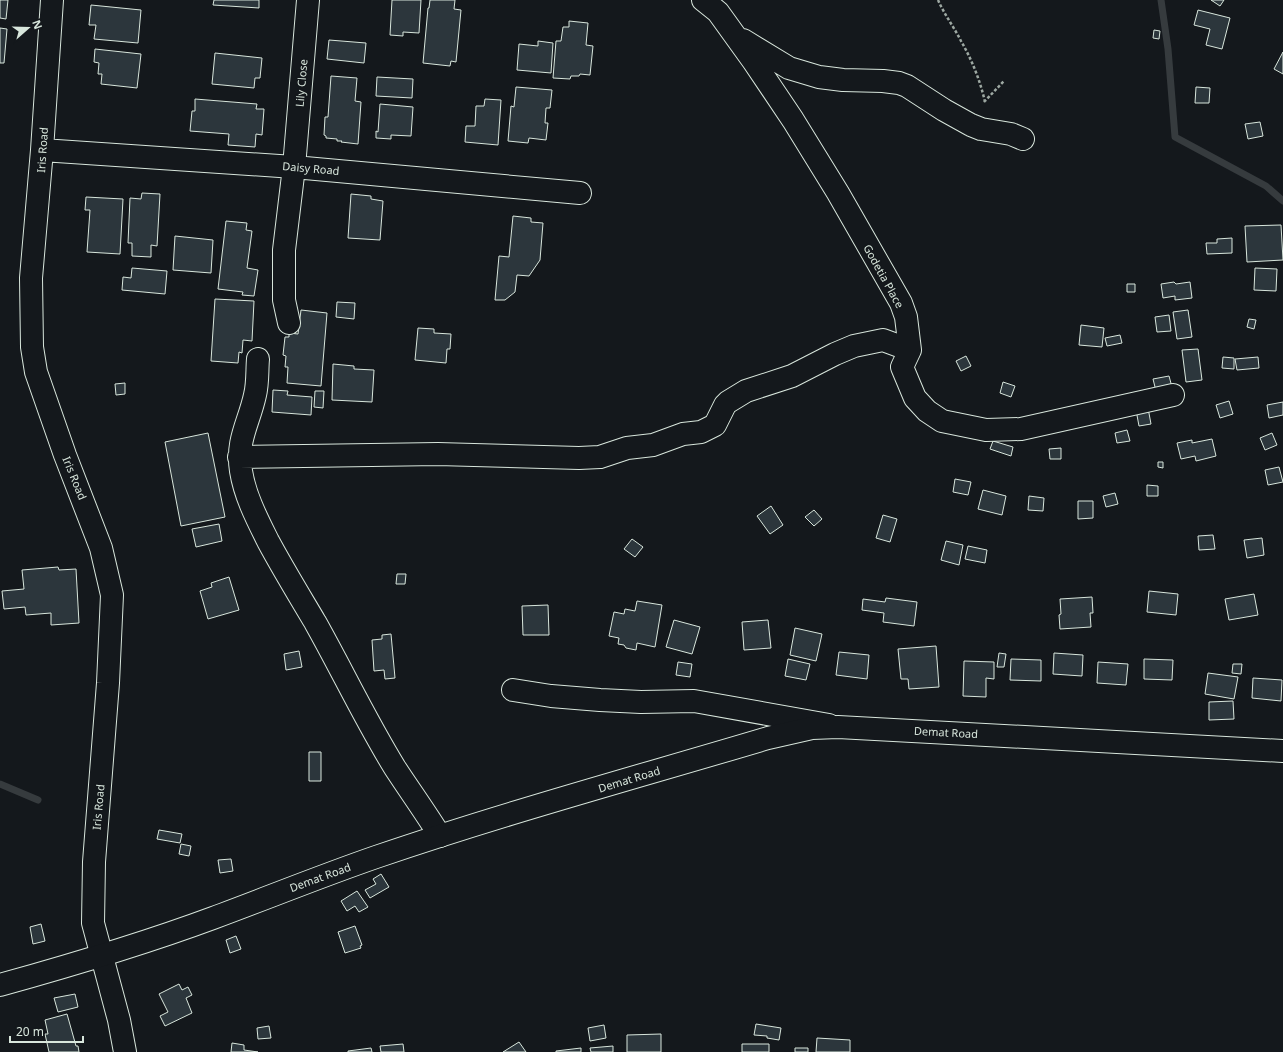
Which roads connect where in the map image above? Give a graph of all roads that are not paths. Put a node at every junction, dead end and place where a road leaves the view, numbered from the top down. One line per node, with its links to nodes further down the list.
1 (52, 0): 6 (street, Iris Road)
2 (308, 0): 7 (street, Lily Close)
3 (703, 0): 4 (street, Godetia Place)
4 (735, 35): 5 (street); 10 (street, Godetia Place)
5 (1023, 139)
6 (42, 150): 7 (street, Daisy Road); 18 (street, Iris Road)
7 (294, 166): 8 (street, Daisy Road); 9 (street, Lily Close)
8 (580, 193)
9 (288, 323)
10 (910, 350): 12 (street, Godetia Place); 13 (street)
11 (258, 359): 13 (street)
12 (1173, 395)
13 (240, 457): 17 (street)
14 (514, 690): 15 (street)
15 (838, 727): 16 (street, Demat Road); 17 (street, Demat Road)
16 (1283, 752)
17 (440, 836): 18 (street, Demat Road)
18 (101, 956): 19 (street, Demat Road); 20 (street, Iris Road)
19 (0, 985)
20 (125, 1052)

